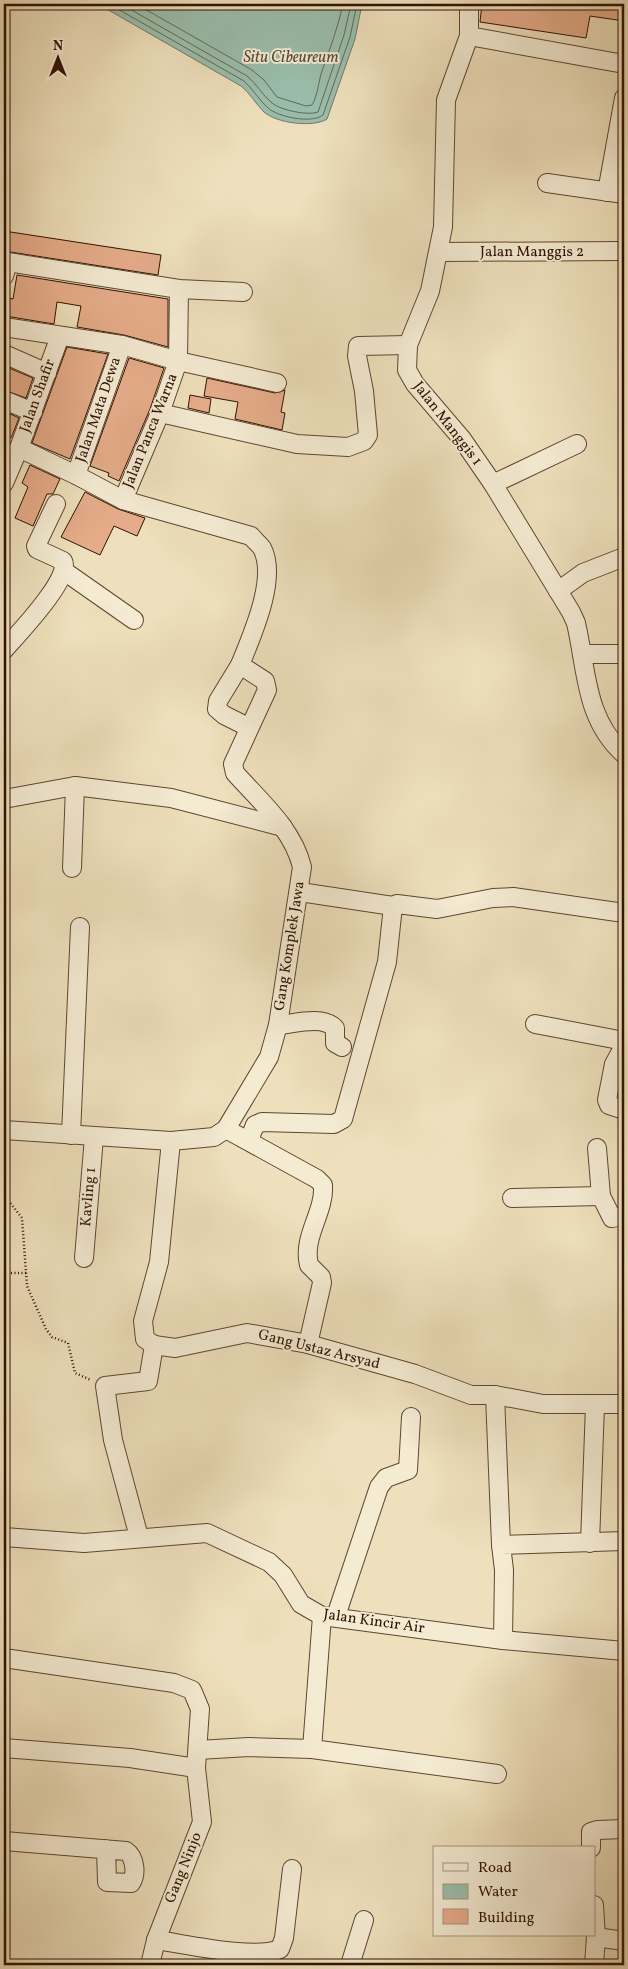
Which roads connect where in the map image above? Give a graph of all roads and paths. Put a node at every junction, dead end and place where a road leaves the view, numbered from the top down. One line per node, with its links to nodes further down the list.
1 (469, 4): 2 (street, Jalan Manggis 1)
2 (469, 36): 3 (street); 8 (street, Jalan Manggis 1)
3 (624, 64)
4 (624, 98): 6 (street)
5 (547, 183): 6 (street)
6 (616, 193)
7 (624, 251): 8 (street, Jalan Manggis 2)
8 (439, 252): 15 (street, Jalan Manggis 1)
9 (5, 267): 10 (street)
10 (179, 289): 11 (street); 17 (street, Jalan Panca Warna)
11 (242, 292)
12 (4, 327): 13 (street)
13 (60, 336): 14 (street); 18 (street, Jalan Shafir)
14 (122, 345): 17 (street); 25 (street, Jalan Mata Dewa)
15 (408, 345): 22 (street); 27 (street, Jalan Manggis 1)
16 (4, 354): 18 (street)
17 (178, 361): 19 (street); 22 (street, Jalan Panca Warna)
18 (46, 373): 21 (street, Jalan Shafir)
19 (277, 383)
20 (4, 400): 21 (street)
21 (33, 412): 24 (street, Jalan Shafir)
22 (160, 414): 28 (street, Jalan Panca Warna)
23 (577, 444): 27 (street)
24 (19, 448): 25 (street); 26 (street, Jalan Shafir)
25 (76, 474): 28 (street)
26 (4, 483)
27 (493, 484): 32 (street, Jalan Manggis 1)
28 (123, 500): 37 (street)
29 (56, 504): 31 (street)
30 (624, 557): 32 (street)
31 (64, 571): 33 (street); 34 (street)
32 (558, 591): 35 (street, Jalan Manggis 1)
33 (134, 620)
34 (4, 650)
35 (582, 654): 36 (street); 39 (street, Jalan Manggis 1)
36 (624, 654)
37 (240, 665): 38 (street, Gang Komplek Jawa); 38 (street)
38 (248, 727): 42 (street, Gang Komplek Jawa)
39 (624, 754)
40 (75, 786): 41 (street); 42 (street); 43 (street)
41 (4, 799)
42 (283, 827): 44 (street, Gang Komplek Jawa)
43 (72, 868)
44 (300, 892): 45 (street); 49 (street, Gang Komplek Jawa)
45 (393, 906): 46 (street); 58 (street)
46 (624, 913)
47 (80, 927): 56 (street)
48 (535, 1024): 50 (street)
49 (278, 1026): 52 (street); 54 (street, Gang Komplek Jawa)
50 (624, 1041)
51 (624, 1046): 53 (street)
52 (342, 1047)
53 (624, 1110)
54 (226, 1129): 58 (street); 59 (street)
55 (4, 1130): 56 (street)
56 (71, 1135): 57 (street)
57 (94, 1137): 59 (street); 65 (street, Kavling 1)
58 (249, 1140): 68 (street)
59 (171, 1141): 69 (street)
60 (597, 1148): 62 (street)
61 (4, 1194): 67 (path)
62 (601, 1196): 63 (street); 64 (street)
63 (512, 1198)
64 (624, 1216)
65 (84, 1258)
66 (4, 1273): 67 (path)
67 (26, 1273): 70 (path)
68 (308, 1344): 69 (street, Gang Ustaz Arsyad); 71 (street, Gang Ustaz Arsyad)
69 (154, 1345): 70 (street)
70 (105, 1386): 76 (street)
71 (495, 1395): 73 (street, Gang Ustaz Arsyad); 79 (street)
72 (624, 1404): 73 (street, Gang Ustaz Arsyad)
73 (595, 1405): 78 (street)
74 (411, 1417): 80 (street)
75 (4, 1537): 76 (street, Jalan Kincir Air)
76 (139, 1537): 80 (street, Jalan Kincir Air)
77 (624, 1541): 78 (street)
78 (590, 1542): 79 (street)
79 (502, 1545): 81 (street)
80 (329, 1616): 81 (street, Jalan Kincir Air); 85 (street)
81 (503, 1640): 82 (street, Jalan Kincir Air)
82 (624, 1651)
83 (4, 1658): 86 (street, Gang Ninjo)
84 (4, 1748): 87 (street)
85 (312, 1749): 86 (street); 88 (street)
86 (198, 1750): 87 (street, Gang Ninjo)
87 (196, 1768): 96 (street, Gang Ninjo)
88 (497, 1774)
89 (624, 1829): 91 (street)
90 (4, 1841): 92 (street)
91 (591, 1846)
92 (106, 1849)
93 (292, 1869): 96 (street)
94 (364, 1920): 99 (street)
95 (596, 1937): 97 (street); 100 (street)
96 (156, 1940): 98 (street, Gang Ninjo)
97 (624, 1941)
98 (150, 1965)
99 (350, 1965)
100 (594, 1965)

